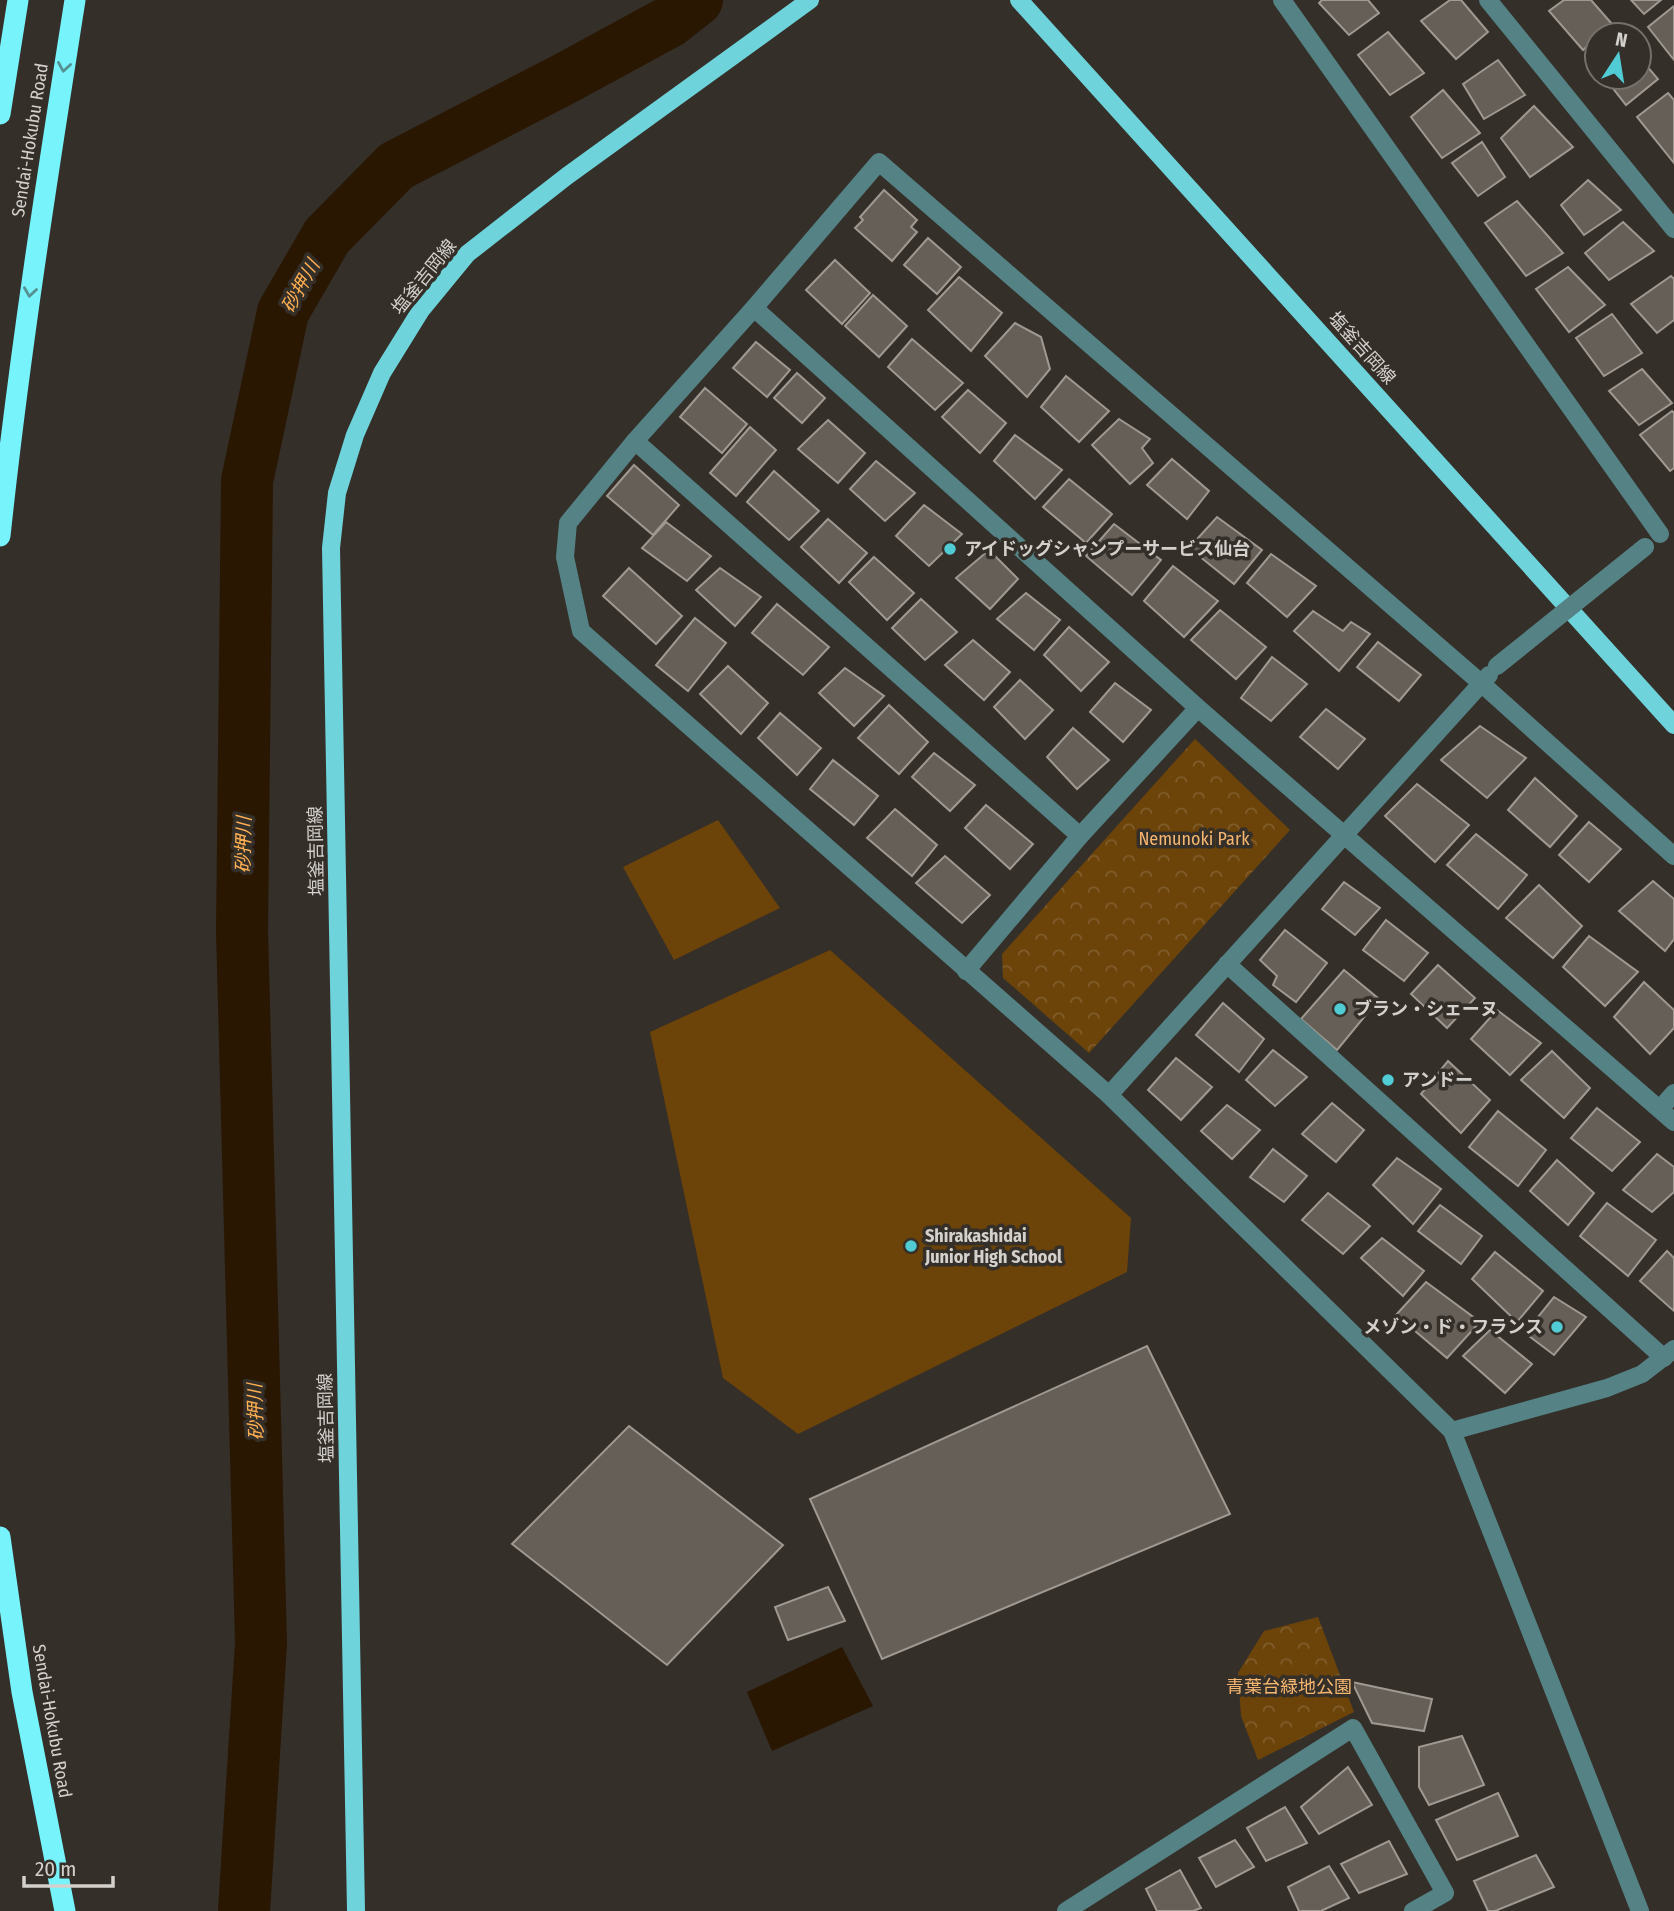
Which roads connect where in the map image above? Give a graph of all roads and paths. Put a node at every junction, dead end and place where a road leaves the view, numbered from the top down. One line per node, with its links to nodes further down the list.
1 (18, 0): 7 (highway, Sendai-Hokubu Road)
2 (75, 0): 12 (highway, Sendai-Hokubu Road, one-way to 12)
3 (810, 0): 29 (main road, 塩釜吉岡線)
4 (1019, 0): 15 (main road, 塩釜吉岡線)
5 (1282, 0): 11 (street)
6 (1489, 0): 8 (street)
7 (0, 114)
8 (1674, 229)
9 (754, 308): 10 (street); 13 (street); 14 (street)
10 (635, 441): 17 (street); 20 (street)
11 (1667, 528): 13 (street, bridge)
12 (0, 536)
13 (1481, 683): 16 (street); 18 (street)
14 (1198, 708): 16 (street); 17 (street)
15 (1674, 725)
16 (1344, 834): 19 (street); 23 (street)
17 (1080, 836): 20 (street)
18 (1674, 856)
19 (1227, 964): 22 (street); 25 (street)
20 (966, 971): 22 (street)
21 (1674, 1093): 23 (street)
22 (1109, 1095): 26 (street)
23 (1660, 1109): 24 (street)
24 (1674, 1122)
25 (1669, 1353): 26 (street)
26 (1452, 1430): 32 (street)
27 (0, 1537): 28 (highway, Sendai-Hokubu Road)
28 (65, 1911)
29 (356, 1911)
30 (1066, 1911): 31 (street)
31 (1413, 1911)
32 (1640, 1911)

